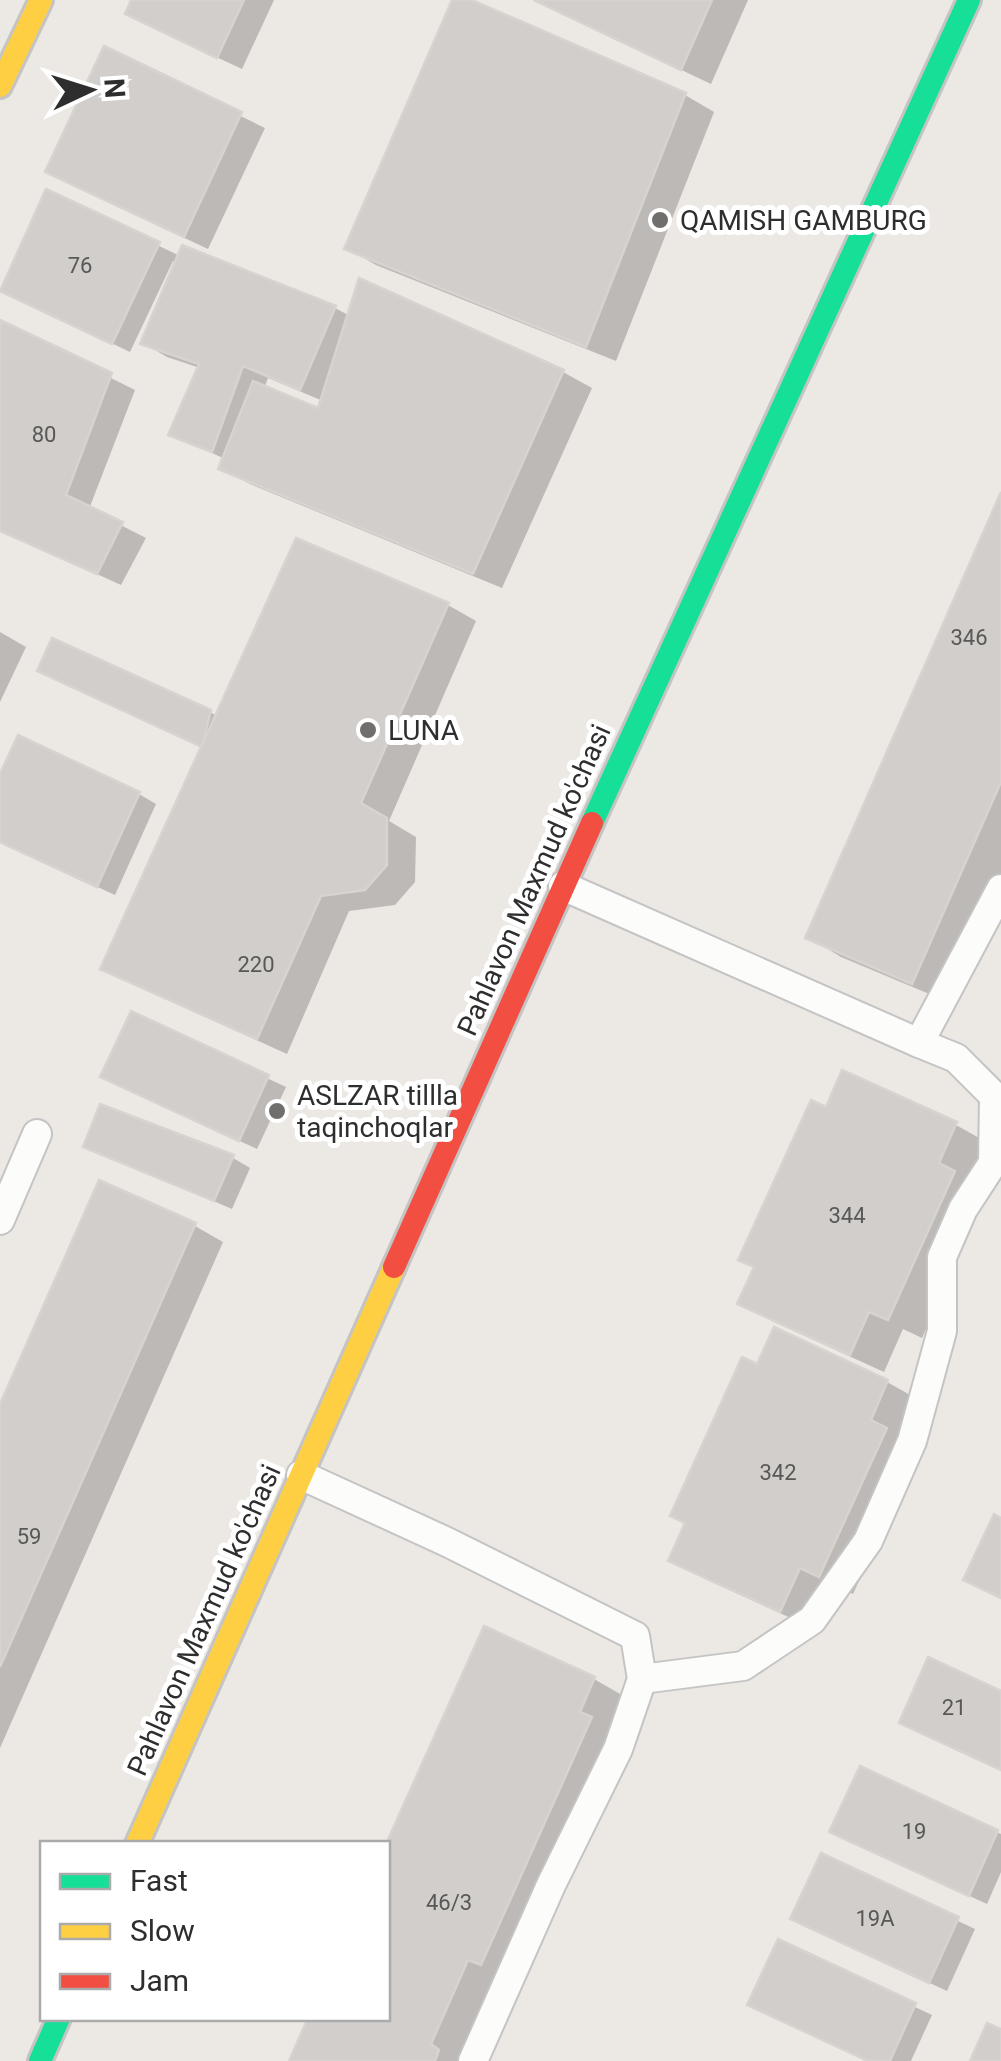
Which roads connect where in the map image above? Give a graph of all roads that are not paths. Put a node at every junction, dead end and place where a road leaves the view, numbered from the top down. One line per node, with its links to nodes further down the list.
1 (41, 0): 3 (street)
2 (969, 0): 4 (street, Pahlavon Maxmud ko'chasi)
3 (0, 86)
4 (564, 886): 6 (lane); 9 (street, Pahlavon Maxmud ko'chasi)
5 (1001, 889): 6 (lane)
6 (919, 1043): 10 (lane)
7 (37, 1134): 8 (lane)
8 (0, 1220)
9 (301, 1475): 10 (lane); 11 (street, Pahlavon Maxmud ko'chasi)
10 (642, 1678): 14 (lane)
11 (138, 1841)
12 (58, 2021): 13 (street)
13 (40, 2061)
14 (474, 2061)

